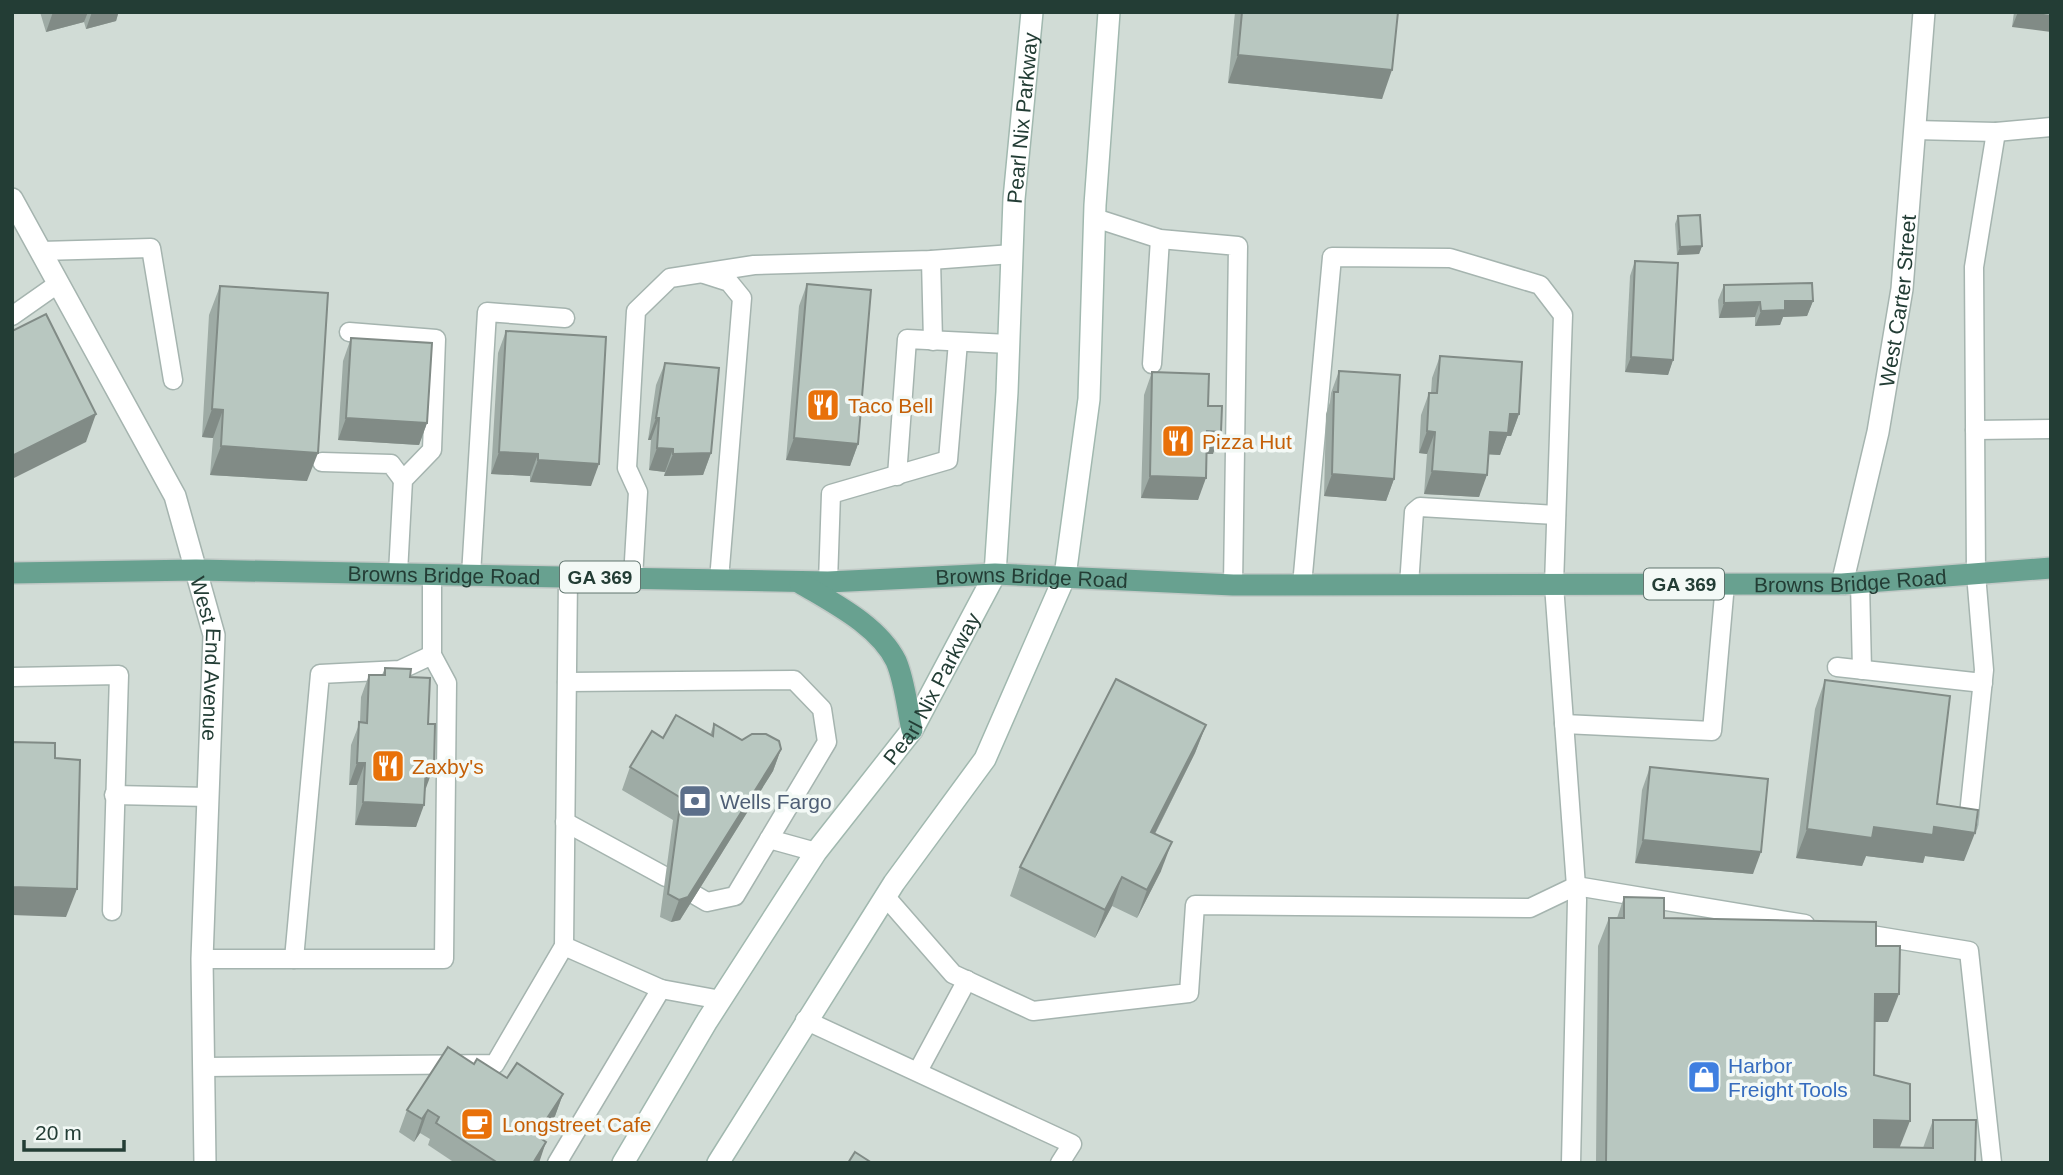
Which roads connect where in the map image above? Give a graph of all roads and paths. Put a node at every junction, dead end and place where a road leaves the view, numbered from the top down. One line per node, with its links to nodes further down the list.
1 (1031, 12): 11 (main road, Pearl Nix Parkway)
2 (1109, 12): 8 (main road)
3 (1924, 12): 5 (main road, West Carter Street)
4 (2051, 127): 6 (lane)
5 (1915, 131): 6 (lane); 43 (main road, West Carter Street)
6 (1996, 132): 24 (lane)
7 (12, 200): 10 (main road, West End Avenue)
8 (1095, 218): 9 (lane); 37 (main road)
9 (1160, 239): 21 (lane); 45 (lane)
10 (41, 251): 14 (main road, West End Avenue); 22 (lane)
11 (1012, 254): 12 (lane); 20 (main road, Pearl Nix Parkway)
12 (932, 260): 13 (lane); 18 (lane)
13 (701, 273): 39 (lane); 40 (lane)
14 (59, 283): 15 (lane); 30 (main road, West End Avenue)
15 (12, 316)
16 (565, 318): 36 (lane)
17 (349, 332): 27 (lane)
18 (933, 341): 19 (lane); 26 (lane)
19 (958, 342): 20 (lane); 26 (lane)
20 (1009, 344): 33 (main road, Pearl Nix Parkway)
21 (1152, 364)
22 (173, 380)
23 (2051, 429): 24 (lane)
24 (1975, 430): 34 (lane)
25 (322, 462): 27 (lane)
26 (897, 475): 42 (lane)
27 (403, 480): 32 (lane)
28 (1556, 515): 46 (lane); 47 (lane); 48 (lane)
29 (2051, 568): 34 (main road, Browns Bridge Road / GA 369)
30 (196, 570): 31 (main road, Browns Bridge Road / GA 369); 32 (main road, Browns Bridge Road / GA 369); 58 (main road, West End Avenue)
31 (12, 573)
32 (398, 573): 35 (main road, Browns Bridge Road / GA 369)
33 (995, 574): 37 (main road, Browns Bridge Road / GA 369); 42 (main road, Browns Bridge Road / GA 369); 56 (main road, Pearl Nix Parkway)
34 (1976, 574): 43 (main road, Browns Bridge Road / GA 369); 54 (lane)
35 (432, 575): 36 (main road, Browns Bridge Road / GA 369); 49 (lane)
36 (471, 575): 38 (main road, Browns Bridge Road / GA 369)
37 (1065, 576): 45 (main road, Browns Bridge Road / GA 369); 66 (main road)
38 (568, 577): 39 (main road, Browns Bridge Road / GA 369); 53 (lane)
39 (633, 578): 40 (main road, Browns Bridge Road / GA 369)
40 (719, 580): 41 (main road, Browns Bridge Road / GA 369)
41 (799, 582): 42 (main road, Browns Bridge Road / GA 369); 56 (main road)
42 (828, 582)
43 (1851, 583): 44 (main road, Browns Bridge Road / GA 369); 51 (lane)
44 (1725, 584): 48 (main road, Browns Bridge Road / GA 369); 55 (lane)
45 (1233, 585): 46 (main road, Browns Bridge Road / GA 369)
46 (1302, 585): 47 (main road, Browns Bridge Road / GA 369)
47 (1409, 585): 48 (main road, Browns Bridge Road / GA 369)
48 (1554, 585): 55 (lane)
49 (432, 655): 70 (lane); 70 (lane)
50 (1837, 667): 51 (lane)
51 (1862, 670): 54 (lane)
52 (12, 677): 57 (lane)
53 (567, 682): 59 (lane); 61 (lane)
54 (1983, 683): 60 (lane)
55 (1564, 724): 64 (lane)
56 (912, 730): 62 (main road, Pearl Nix Parkway)
57 (114, 796): 58 (lane); 67 (lane)
58 (209, 797): 69 (main road, West End Avenue)
59 (565, 822): 63 (lane); 68 (lane)
60 (1968, 824)
61 (769, 839): 62 (lane); 65 (lane)
62 (816, 852): 73 (main road, Pearl Nix Parkway)
63 (666, 877)
64 (1576, 886): 71 (lane); 82 (lane); 83 (lane)
65 (695, 895)
66 (886, 896): 71 (lane); 74 (main road)
67 (112, 911)
68 (564, 946): 72 (lane); 75 (lane)
69 (202, 959): 70 (lane); 75 (main road, West End Avenue)
70 (295, 959)
71 (967, 980): 76 (lane)
72 (661, 989): 73 (lane); 78 (lane)
73 (721, 1000): 79 (main road, Pearl Nix Parkway)
74 (805, 1020): 76 (lane); 80 (main road)
75 (204, 1067): 77 (main road, West End Avenue)
76 (918, 1071): 81 (lane)
77 (205, 1163)
78 (557, 1163)
79 (623, 1163)
80 (718, 1163)
81 (1060, 1163)
82 (1571, 1163)
83 (1992, 1163)

